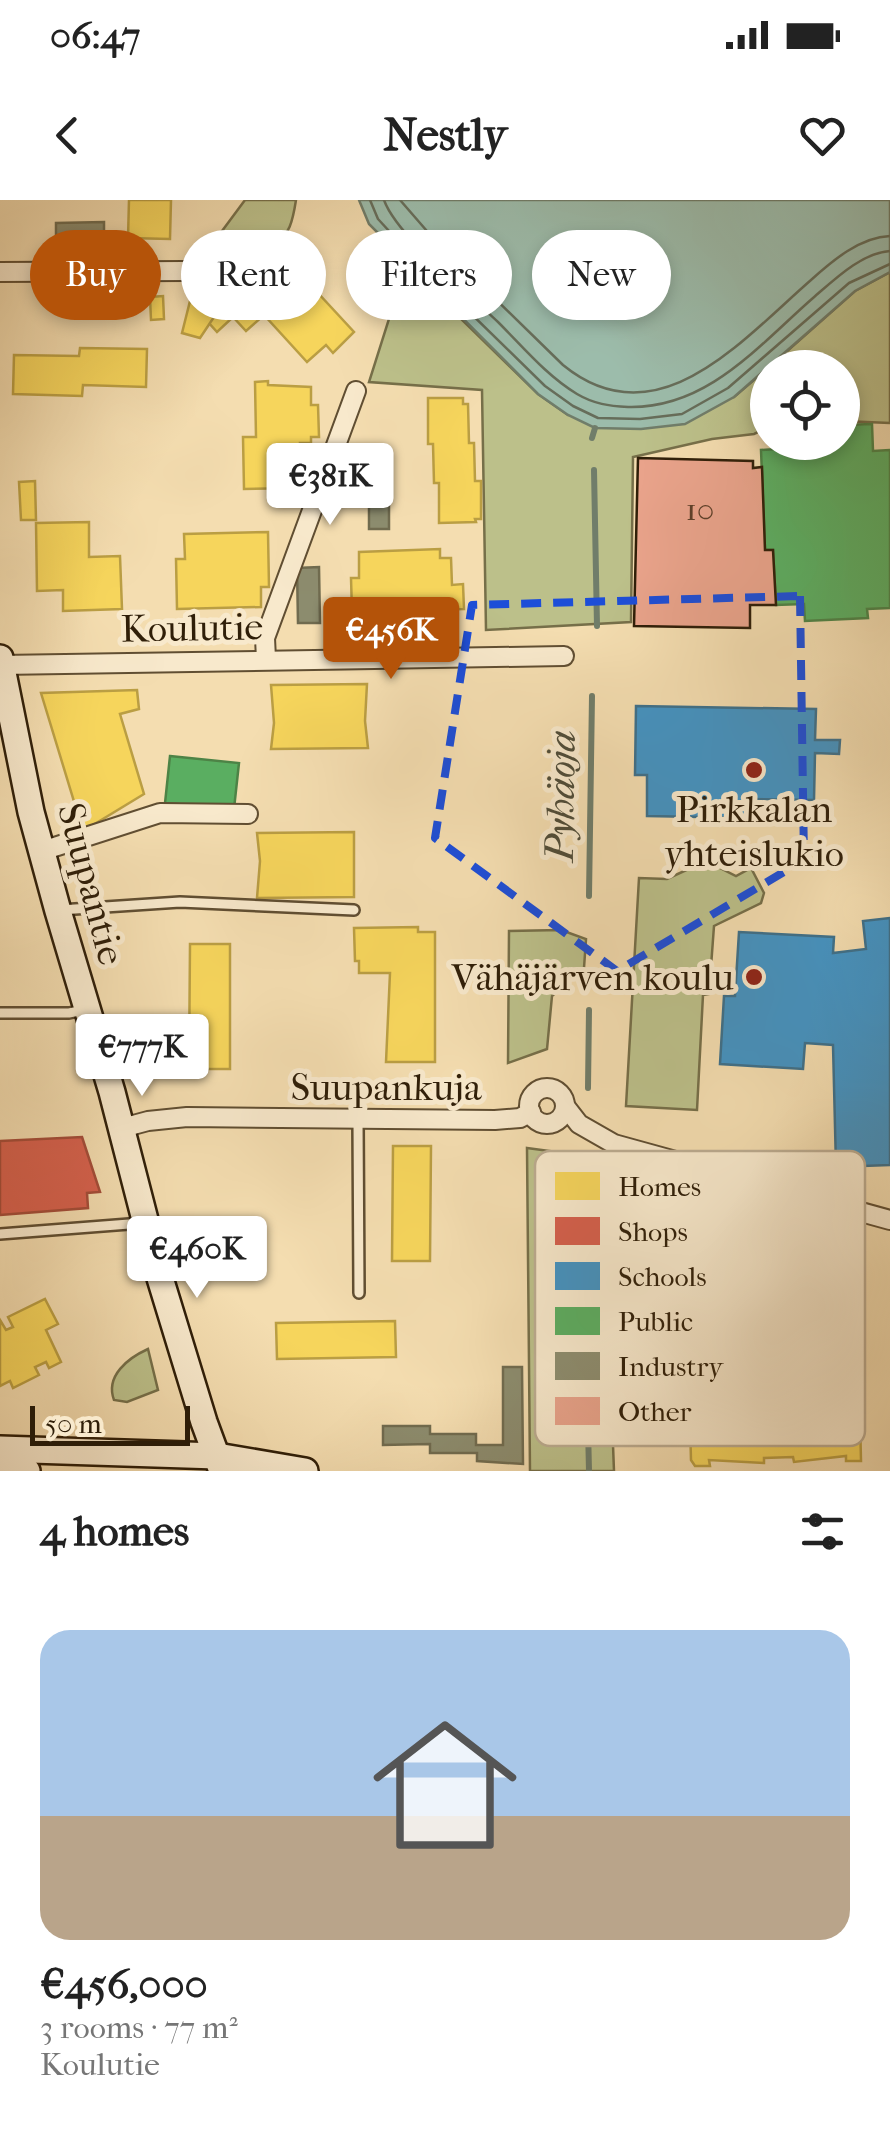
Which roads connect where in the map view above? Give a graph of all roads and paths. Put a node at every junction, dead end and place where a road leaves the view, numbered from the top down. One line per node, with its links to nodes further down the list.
1 (181, 271): 2 (street)
2 (0, 272)
3 (356, 391): 5 (street)
4 (564, 656): 5 (street, Koulutie)
5 (266, 659): 6 (street, Koulutie)
6 (1, 662): 8 (street, Suupantie)
7 (248, 814): 8 (street)
8 (42, 851): 10 (street, Suupantie)
9 (354, 910): 10 (lane)
10 (58, 911): 11 (street, Suupantie)
11 (86, 1009): 12 (lane); 14 (street, Suupantie)
12 (0, 1013)
13 (358, 1120): 14 (street, Suupankuja); 15 (street, Suupankuja); 20 (lane)
14 (122, 1128): 18 (street, Suupantie)
15 (639, 1151)
16 (865, 1213): 17 (street, Suupankuja)
17 (890, 1220)
18 (145, 1222): 19 (lane); 22 (street, Suupantie)
19 (0, 1234)
20 (359, 1292)
21 (0, 1449): 22 (street)
22 (219, 1464): 25 (street)
23 (0, 1470): 24 (street)
24 (27, 1471)
25 (305, 1471)

